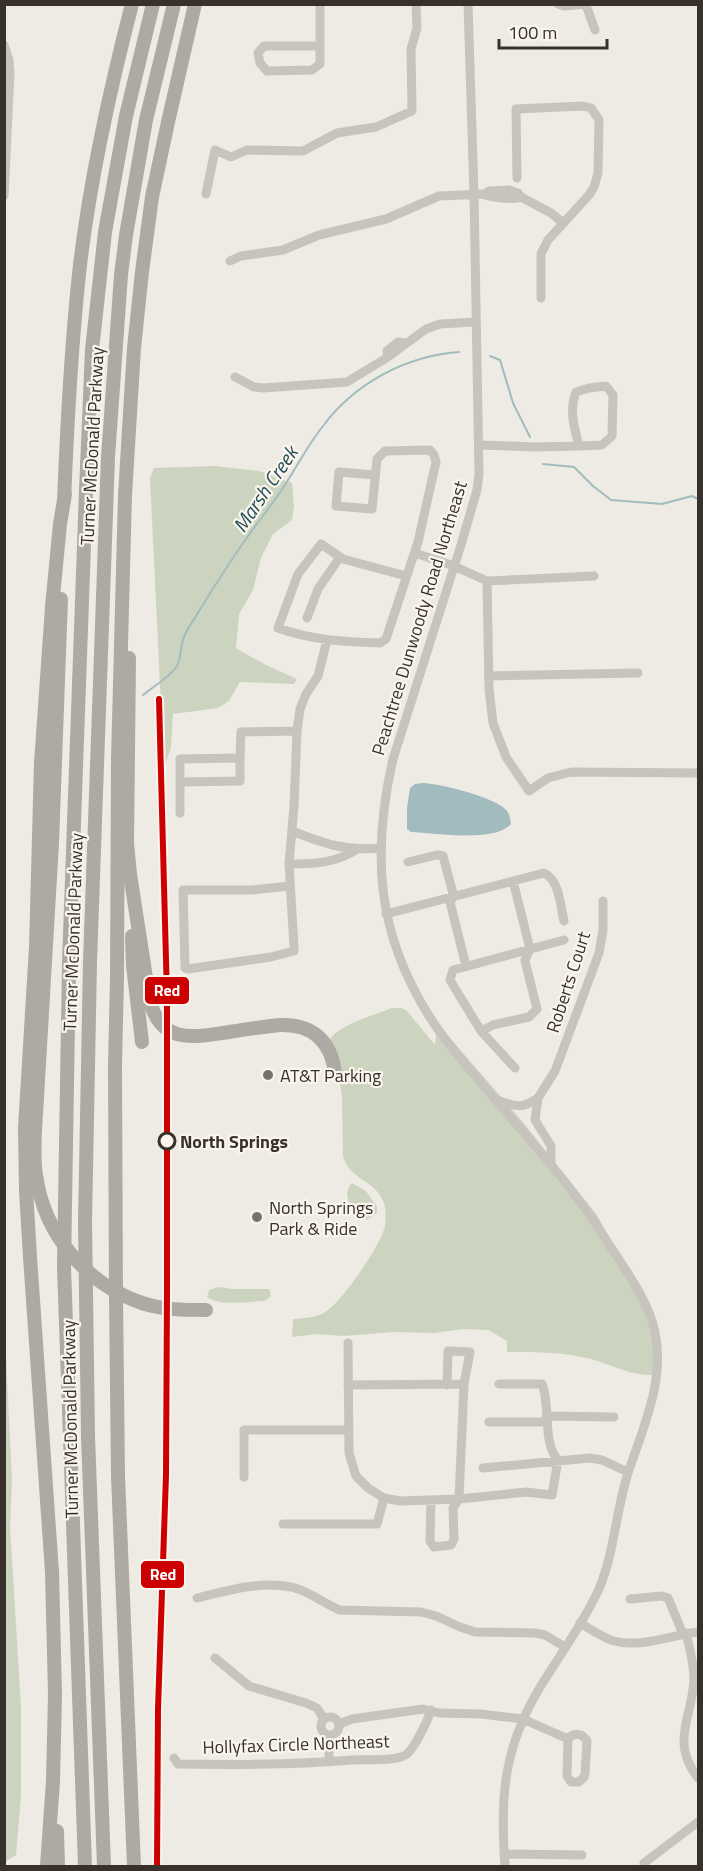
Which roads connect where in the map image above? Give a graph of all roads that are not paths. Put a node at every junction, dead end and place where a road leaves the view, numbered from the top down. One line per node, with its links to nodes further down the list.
1 (132, 4): 26 (highway)
2 (153, 4): 110 (highway, Turner McDonald Parkway)
3 (174, 4): 111 (highway, Turner McDonald Parkway)
4 (195, 4): 27 (highway)
5 (320, 4): 12 (street)
6 (416, 4): 14 (street)
7 (468, 4): 15 (street, Peachtree Dunwoody Road Northeast)
8 (558, 4): 9 (street)
9 (586, 5): 10 (street)
10 (595, 30)
11 (4, 45): 16 (street)
12 (320, 46): 12 (street)
13 (517, 178): 18 (street)
14 (206, 194)
15 (479, 194): 17 (street); 17 (street); 19 (street); 21 (street, Peachtree Dunwoody Road Northeast)
16 (4, 196)
17 (519, 198): 18 (street)
18 (563, 223): 20 (street)
19 (230, 261)
20 (541, 298)
21 (475, 321): 22 (street); 23 (street, Peachtree Dunwoody Road Northeast)
22 (235, 377)
23 (479, 445): 24 (street); 30 (street, Peachtree Dunwoody Road Northeast)
24 (579, 446): 24 (street)
25 (375, 475): 25 (street); 28 (street)
26 (64, 494): 69 (highway, bridge); 103 (highway)
27 (124, 551): 52 (highway); 112 (highway)
28 (415, 553): 30 (street); 31 (street)
29 (340, 557): 31 (street); 34 (street); 35 (street)
30 (454, 566): 33 (street); 46 (street, Peachtree Dunwoody Road Northeast)
31 (406, 576): 35 (street)
32 (594, 576): 33 (street)
33 (487, 581): 37 (street)
34 (307, 618)
35 (327, 640): 38 (street)
36 (638, 673): 37 (street)
37 (489, 676): 40 (street)
38 (297, 731): 39 (street); 43 (street)
39 (240, 758): 41 (street); 41 (street)
40 (699, 773)
41 (180, 782): 42 (street)
42 (180, 813)
43 (292, 831): 44 (street); 51 (street)
44 (320, 843): 45 (street); 50 (street)
45 (336, 847): 47 (street); 48 (street)
46 (380, 848): 47 (street); 57 (street, Peachtree Dunwoody Road Northeast)
47 (357, 850): 48 (street)
48 (338, 860): 50 (street)
49 (408, 862): 55 (street)
50 (319, 863): 51 (street)
51 (289, 864): 54 (street)
52 (130, 874): 63 (highway); 65 (highway)
53 (513, 881): 55 (street); 58 (street); 60 (street)
54 (290, 886): 54 (street)
55 (454, 897): 57 (street); 61 (street)
56 (603, 901): 66 (street, Roberts Court)
57 (386, 914): 67 (street, Peachtree Dunwoody Road Northeast)
58 (564, 921)
59 (564, 940): 60 (street)
60 (530, 949): 61 (street); 62 (street)
61 (466, 966): 62 (street)
62 (481, 1031): 64 (street)
63 (142, 1042)
64 (514, 1068)
65 (335, 1073)
66 (538, 1098): 67 (street); 68 (street, Peachtree Dunwoody Road Northeast)
67 (495, 1099): 68 (street, Peachtree Dunwoody Road Northeast)
68 (551, 1164): 81 (street, Peachtree Dunwoody Road Northeast)
69 (206, 1310)
70 (348, 1343): 73 (street)
71 (464, 1384): 74 (street); 74 (street); 84 (street)
72 (499, 1384): 76 (street)
73 (348, 1385): 74 (street); 78 (street)
74 (447, 1385)
75 (614, 1417): 76 (street)
76 (547, 1419): 77 (street); 79 (street)
77 (489, 1422)
78 (349, 1430): 82 (street); 83 (street)
79 (558, 1461): 80 (street); 81 (street); 84 (street)
80 (483, 1468)
81 (628, 1472): 89 (street, Peachtree Dunwoody Road Northeast)
82 (244, 1477)
83 (384, 1498): 85 (street); 86 (street)
84 (459, 1499): 85 (street); 85 (street)
85 (430, 1500)
86 (283, 1524)
87 (197, 1598): 92 (street)
88 (630, 1599): 91 (street)
89 (580, 1623): 91 (street); 92 (street, Peachtree Dunwoody Road Northeast)
90 (699, 1632): 91 (street)
91 (684, 1634): 102 (street)
92 (565, 1647): 96 (street, Peachtree Dunwoody Road Northeast)
93 (215, 1659): 95 (street)
94 (430, 1710): 96 (street); 97 (street); 101 (street, Hollyfax Circle Northeast)
95 (324, 1719): 97 (street); 98 (street)
96 (523, 1719): 99 (street); 105 (street, Peachtree Dunwoody Road Northeast)
97 (339, 1724): 98 (street)
98 (329, 1736): 101 (street)
99 (568, 1739): 99 (street)
100 (174, 1758): 101 (street, Hollyfax Circle Northeast)
101 (329, 1762)
102 (699, 1778)
103 (53, 1781): 108 (highway); 109 (highway)
104 (699, 1822): 107 (street)
105 (504, 1854): 106 (street); 113 (street, Peachtree Dunwoody Road Northeast)
106 (582, 1855)
107 (644, 1863)
108 (47, 1866)
109 (58, 1866)
110 (84, 1866)
111 (105, 1866)
112 (134, 1866)
113 (505, 1866)

